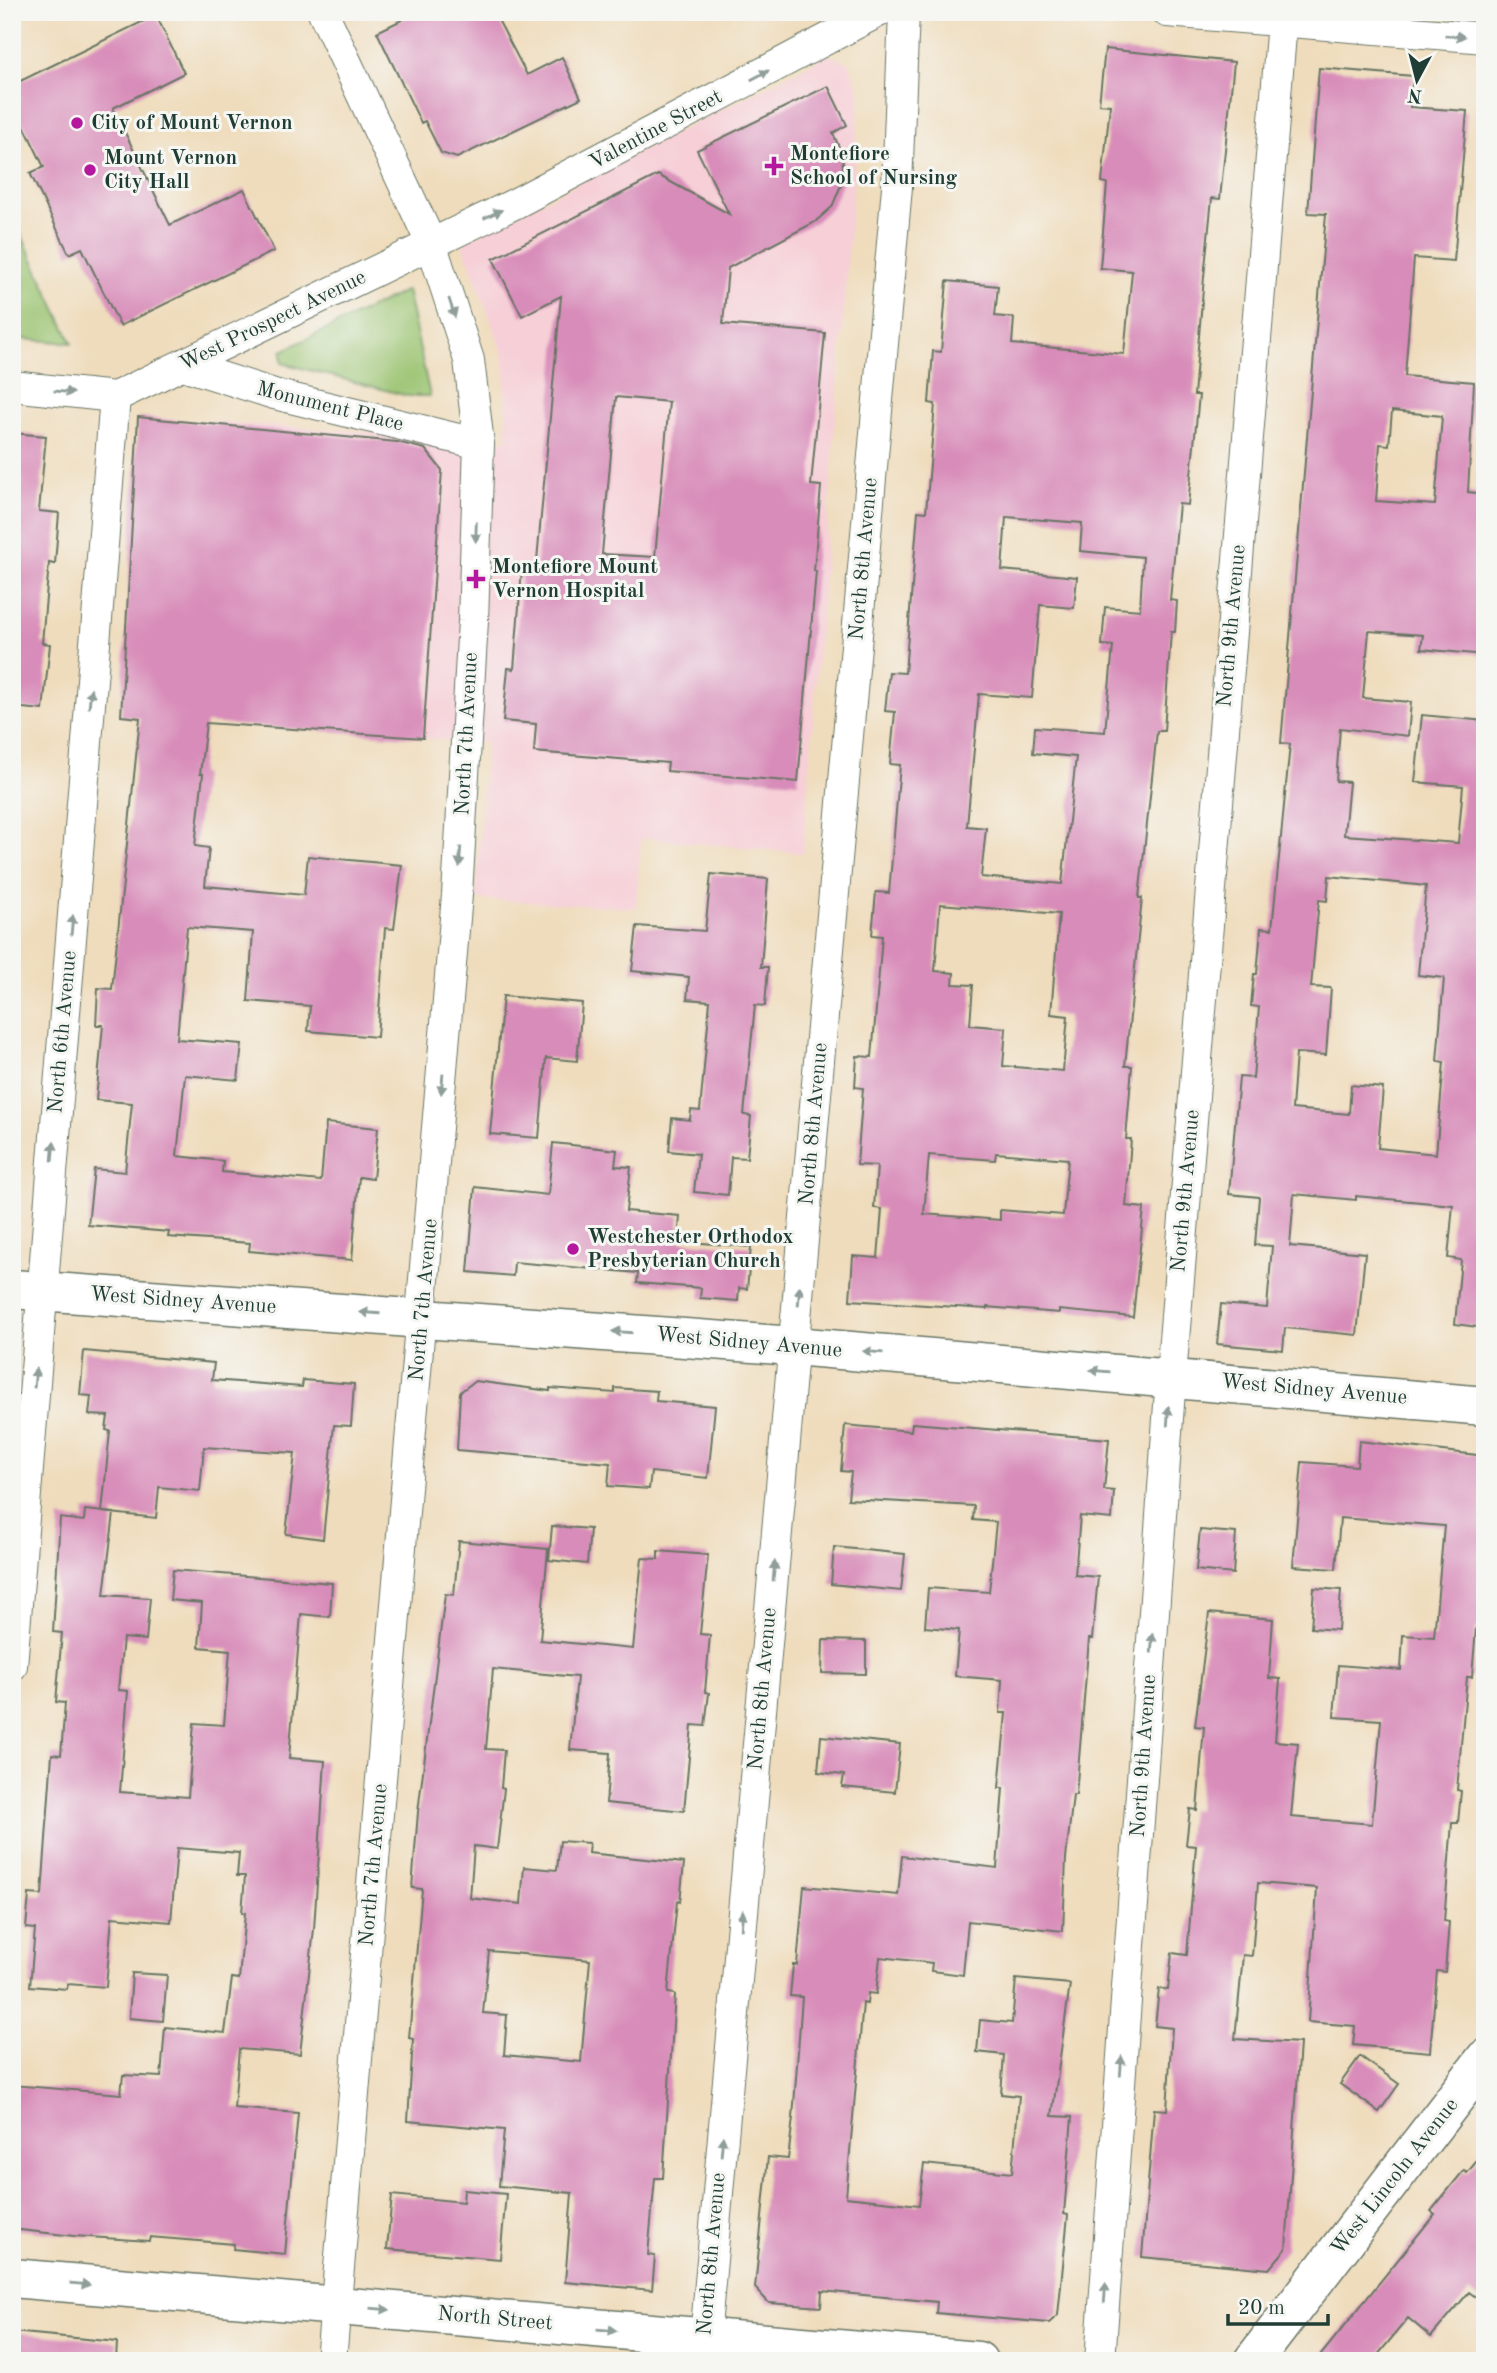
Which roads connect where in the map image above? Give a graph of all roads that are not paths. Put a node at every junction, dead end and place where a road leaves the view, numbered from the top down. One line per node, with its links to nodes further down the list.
1 (323, 12): 7 (street, North 7th Avenue)
2 (878, 12): 7 (street, Valentine Street, one-way to 2)
3 (904, 12): 14 (street, North 8th Avenue, one-way to 3)
4 (1167, 12): 5 (street)
5 (1282, 22): 6 (street, one-way to 6); 15 (street, North 9th Avenue)
6 (1485, 38)
7 (431, 243): 8 (street, West Prospect Avenue); 11 (street, North 7th Avenue, one-way to 11)
8 (183, 365): 10 (street, West Prospect Avenue); 11 (street, Monument Place)
9 (12, 386): 10 (street, one-way to 10)
10 (115, 397): 12 (street, North 6th Avenue, one-way to 10)
11 (479, 444): 13 (street, North 7th Avenue, one-way to 13)
12 (27, 1290): 13 (street, West Sidney Avenue, one-way to 12); 17 (street, North 6th Avenue, one-way to 12)
13 (422, 1317): 14 (street, West Sidney Avenue, one-way to 13); 20 (street, North 7th Avenue)
14 (794, 1346): 15 (street, West Sidney Avenue, one-way to 14); 21 (street, North 8th Avenue, one-way to 14)
15 (1171, 1377): 16 (street, West Sidney Avenue); 24 (street, North 9th Avenue, one-way to 15)
16 (1485, 1406)
17 (12, 1666)
18 (1485, 2059): 25 (street, West Lincoln Avenue)
19 (12, 2278): 20 (street, North Street, one-way to 20)
20 (335, 2305): 21 (street, North Street, one-way to 21); 22 (street, North 7th Avenue)
21 (704, 2350): 23 (street, North Street)
22 (331, 2361)
23 (978, 2361)
24 (1100, 2361)
25 (1253, 2361)

